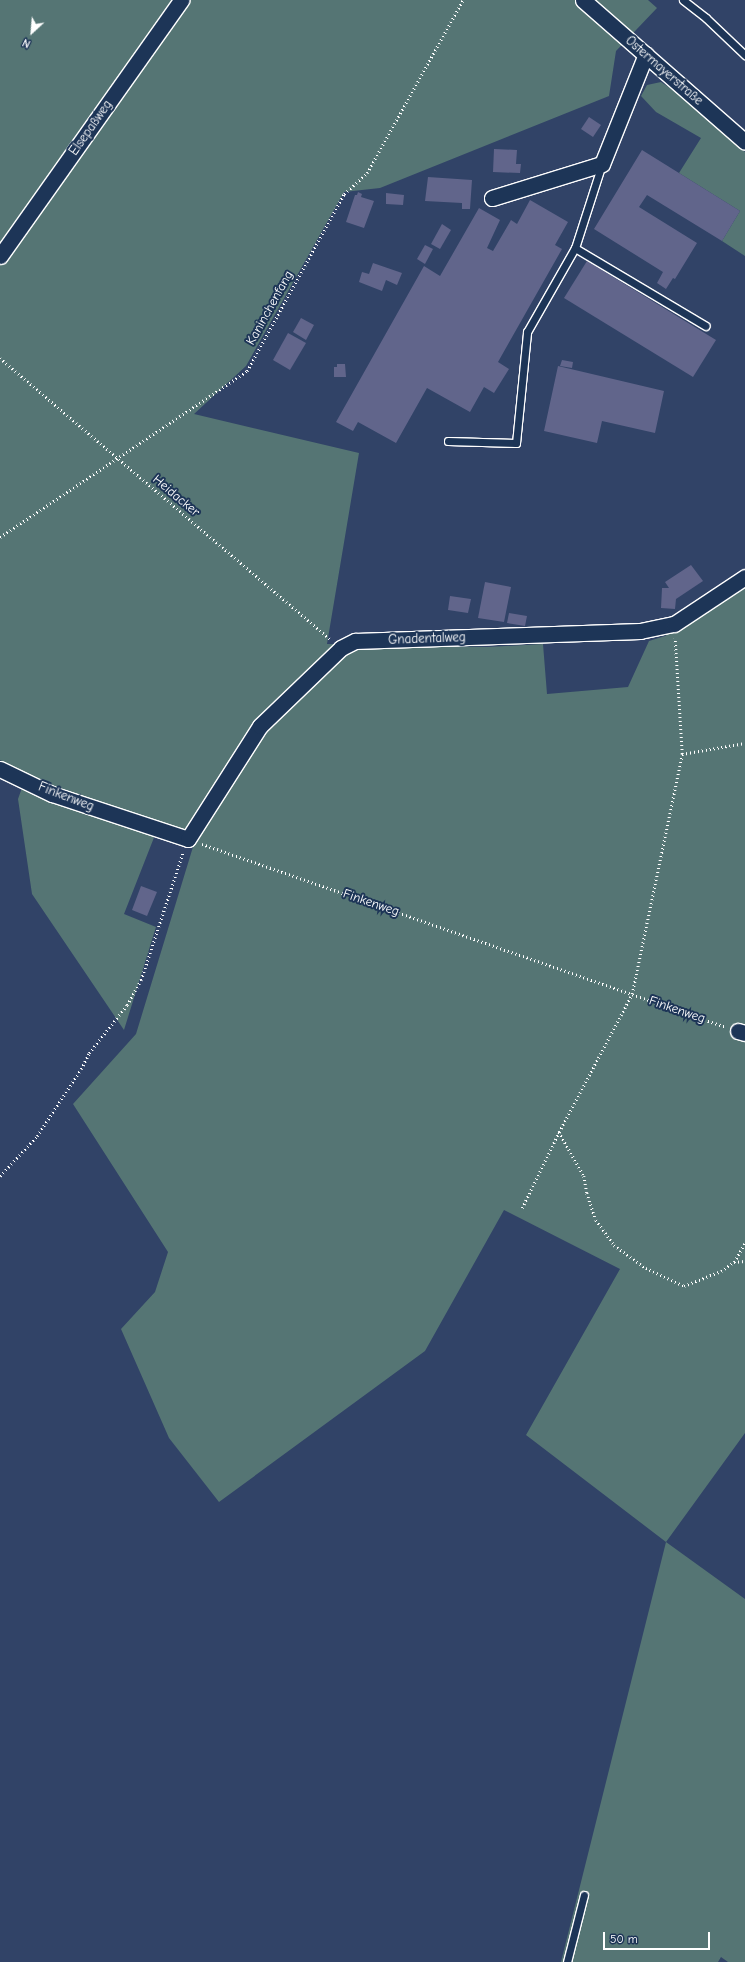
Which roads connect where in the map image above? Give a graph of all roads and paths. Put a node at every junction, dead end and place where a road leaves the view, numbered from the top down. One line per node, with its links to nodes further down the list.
1 (181, 0): 11 (street, Elsepaßweg)
2 (463, 0): 15 (path, Kaninchenfang)
3 (583, 0): 5 (street, Ostermayerstraße)
4 (683, 0): 6 (lane)
5 (646, 54): 7 (street, Ostermayerstraße); 8 (street)
6 (745, 55)
7 (745, 142)
8 (602, 164): 9 (street); 10 (lane)
9 (492, 198)
10 (575, 248): 12 (lane); 14 (lane)
11 (0, 256)
12 (706, 326)
13 (0, 358): 15 (path, Heidacker)
14 (448, 441)
15 (117, 459): 16 (path, Kaninchenfang); 19 (path, Heidacker)
16 (0, 537)
17 (745, 577): 18 (street, Gnadentalweg)
18 (674, 624): 19 (street, Gnadentalweg); 21 (path)
19 (341, 648): 23 (street, Gnadentalweg)
20 (745, 743): 21 (path)
21 (682, 754): 24 (path)
22 (0, 769): 23 (street, Finkenweg)
23 (188, 839): 24 (path, Finkenweg); 27 (path)
24 (632, 994): 25 (path, Finkenweg); 26 (path)
25 (741, 1032)
26 (559, 1132): 28 (path); 30 (path)
27 (0, 1176)
28 (522, 1208)
29 (745, 1243): 30 (path)
30 (734, 1262): 31 (path)
31 (745, 1262)
32 (584, 1895): 33 (lane)
33 (567, 1962)

